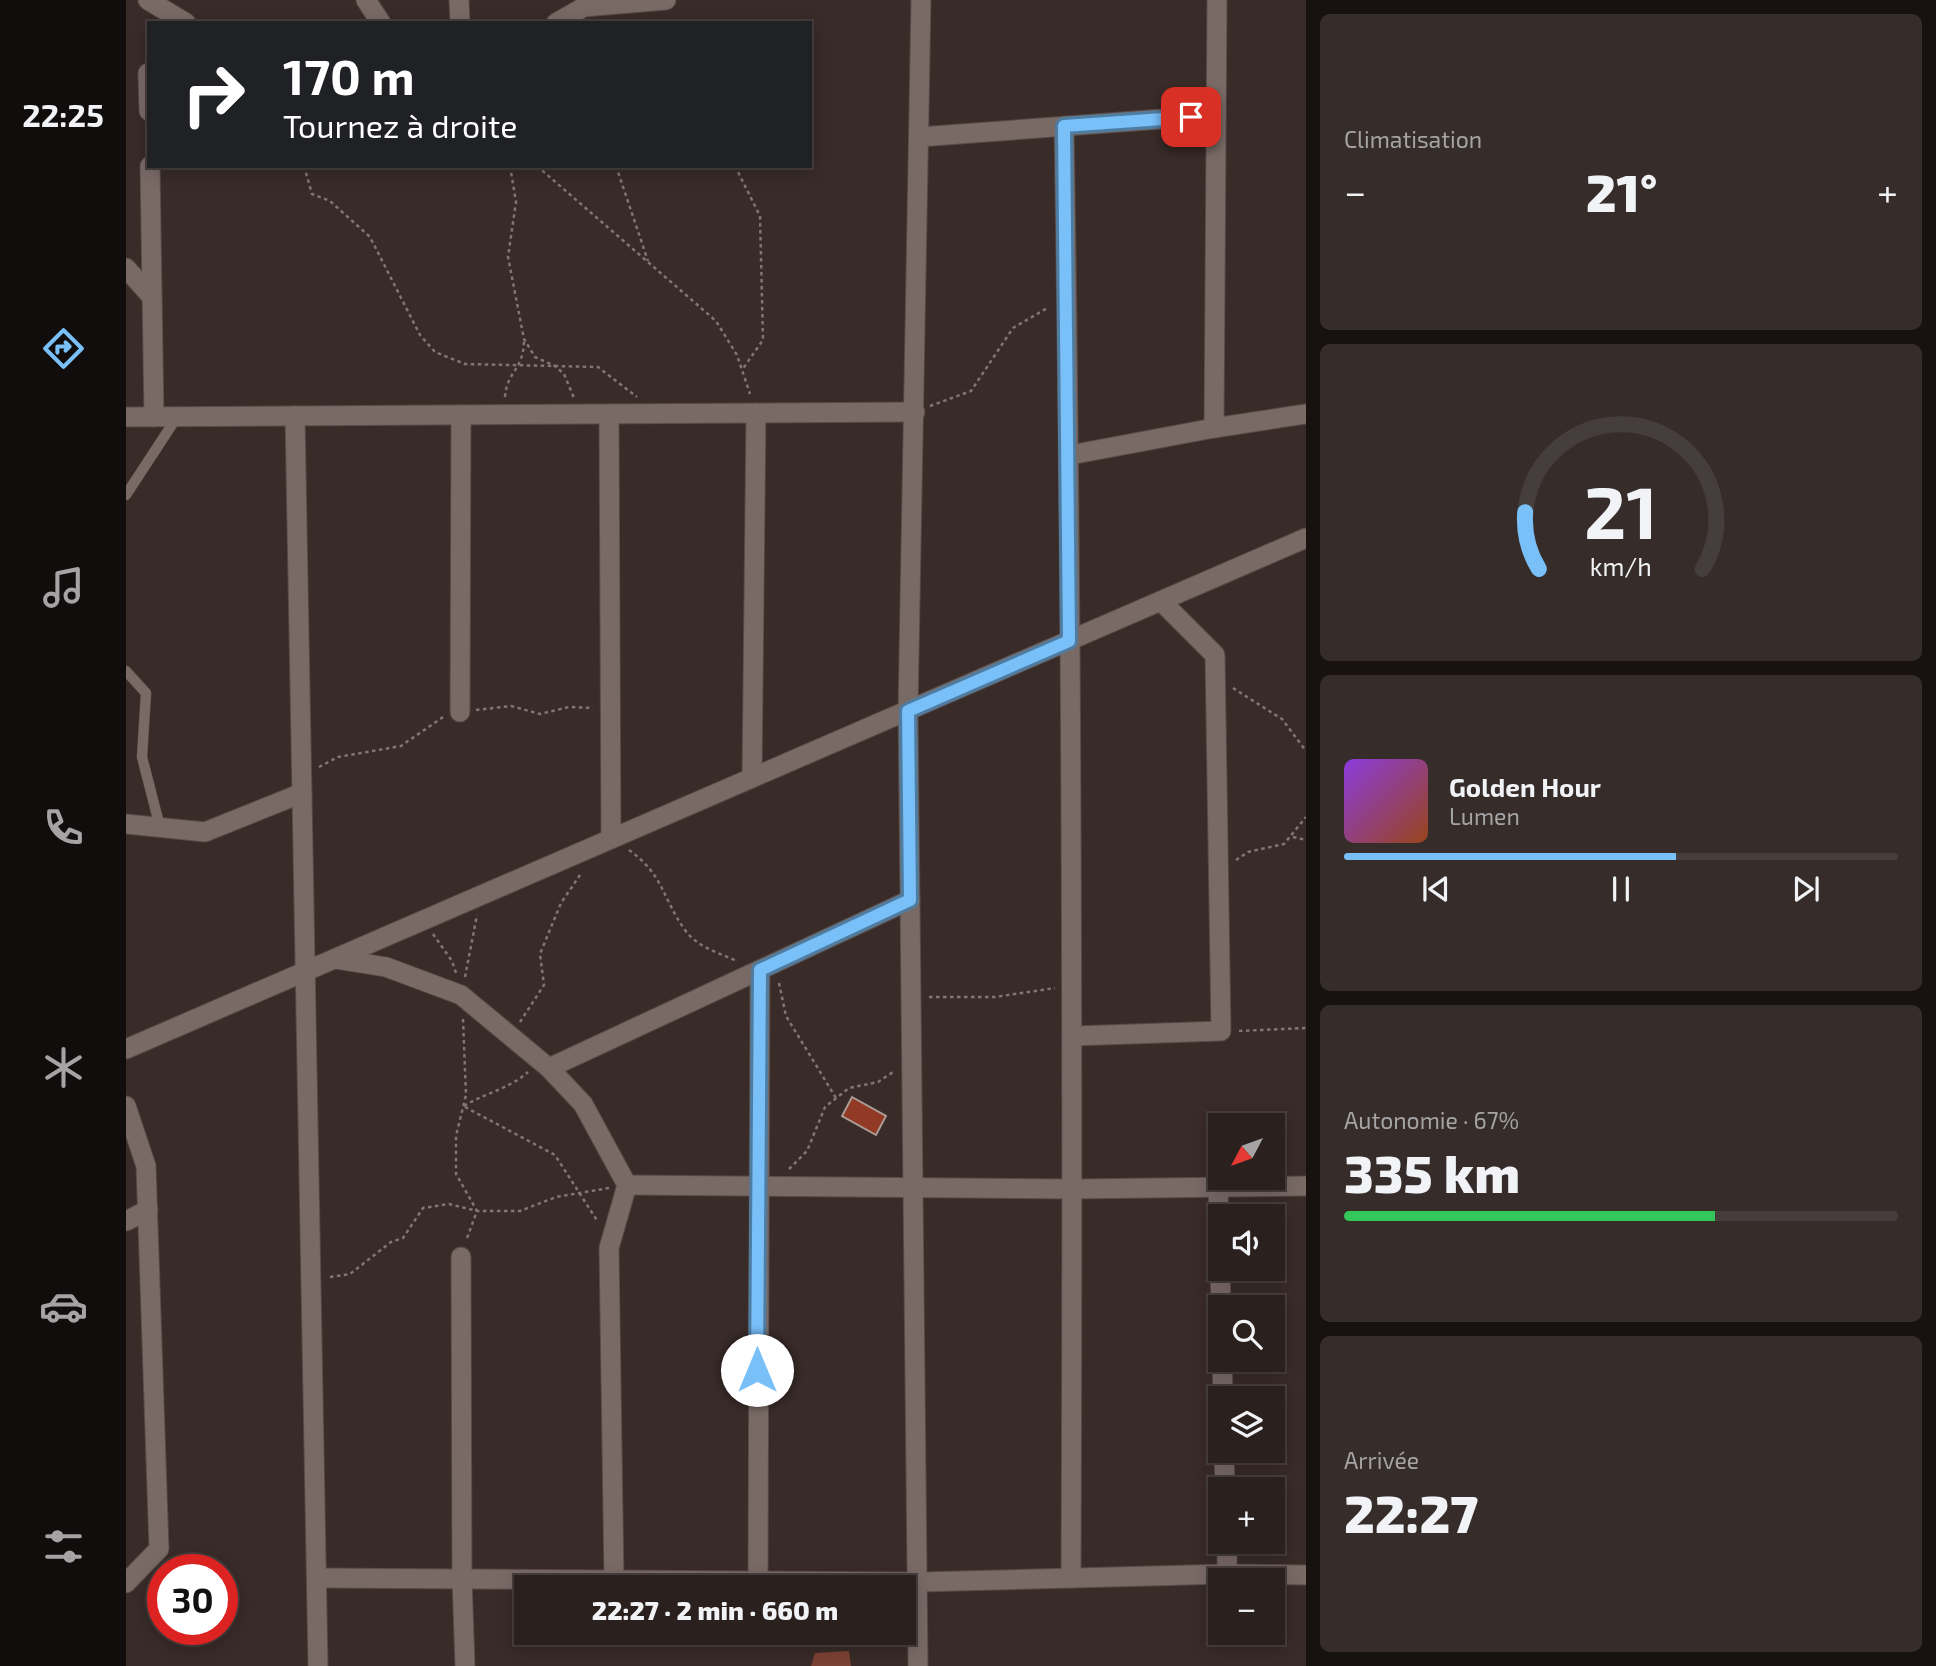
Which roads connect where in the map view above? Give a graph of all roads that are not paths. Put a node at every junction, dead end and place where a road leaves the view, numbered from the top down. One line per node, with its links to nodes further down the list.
1 (148, 0): 7 (street)
2 (366, 0): 8 (street)
3 (459, 0): 9 (street)
4 (666, 0): 10 (street)
5 (921, 0): 13 (street)
6 (1217, 0): 11 (street)
7 (183, 21)
8 (380, 21)
9 (460, 21)
10 (560, 21)
11 (1216, 115): 12 (street); 26 (street)
12 (1064, 126): 13 (street); 27 (street)
13 (919, 137): 17 (street)
14 (150, 168): 16 (street)
15 (126, 268): 16 (street)
16 (152, 296): 24 (street)
17 (915, 412): 18 (street); 33 (street)
18 (756, 413): 19 (street); 35 (street)
19 (609, 414): 21 (street); 39 (street)
20 (1306, 414): 26 (street)
21 (461, 415): 22 (street); 34 (street)
22 (295, 416): 25 (street); 36 (street)
23 (126, 417): 24 (street)
24 (154, 417): 25 (street)
25 (177, 417): 28 (lane)
26 (1214, 428): 27 (street)
27 (1070, 455): 31 (street)
28 (126, 495)
29 (1306, 538): 30 (street)
30 (1161, 601): 31 (street); 44 (street)
31 (1069, 641): 33 (street); 44 (street)
32 (126, 671): 38 (lane)
33 (908, 711): 35 (street); 40 (street)
34 (460, 712)
35 (752, 778): 39 (street)
36 (302, 793): 38 (street); 43 (street)
37 (126, 824): 38 (street)
38 (160, 827)
39 (611, 838): 41 (street)
40 (910, 900): 42 (street); 50 (street)
41 (335, 959): 43 (street); 46 (street)
42 (767, 966): 46 (street); 49 (street)
43 (306, 971): 45 (street); 65 (street)
44 (1073, 1035): 54 (street)
45 (126, 1049)
46 (545, 1065): 48 (street)
47 (126, 1106): 56 (street)
48 (627, 1185): 49 (street); 61 (street)
49 (764, 1186): 50 (street); 62 (street)
50 (911, 1186): 54 (street); 71 (street)
51 (1285, 1186): 52 (street)
52 (1306, 1186)
53 (1208, 1187): 54 (street)
54 (1073, 1188): 66 (street)
55 (1217, 1190): 59 (street)
56 (148, 1210): 57 (street); 69 (street)
57 (126, 1221)
58 (461, 1257): 67 (street)
59 (1221, 1295)
60 (1208, 1574): 66 (street)
61 (614, 1575)
62 (758, 1575)
63 (1285, 1575): 64 (street)
64 (1306, 1575)
65 (319, 1578): 67 (street); 72 (street)
66 (1071, 1578): 71 (street)
67 (462, 1579): 68 (street); 73 (street)
68 (514, 1579)
69 (126, 1583)
70 (916, 1583): 71 (street)
71 (920, 1583): 74 (street)
72 (318, 1666)
73 (465, 1666)
74 (918, 1666)

